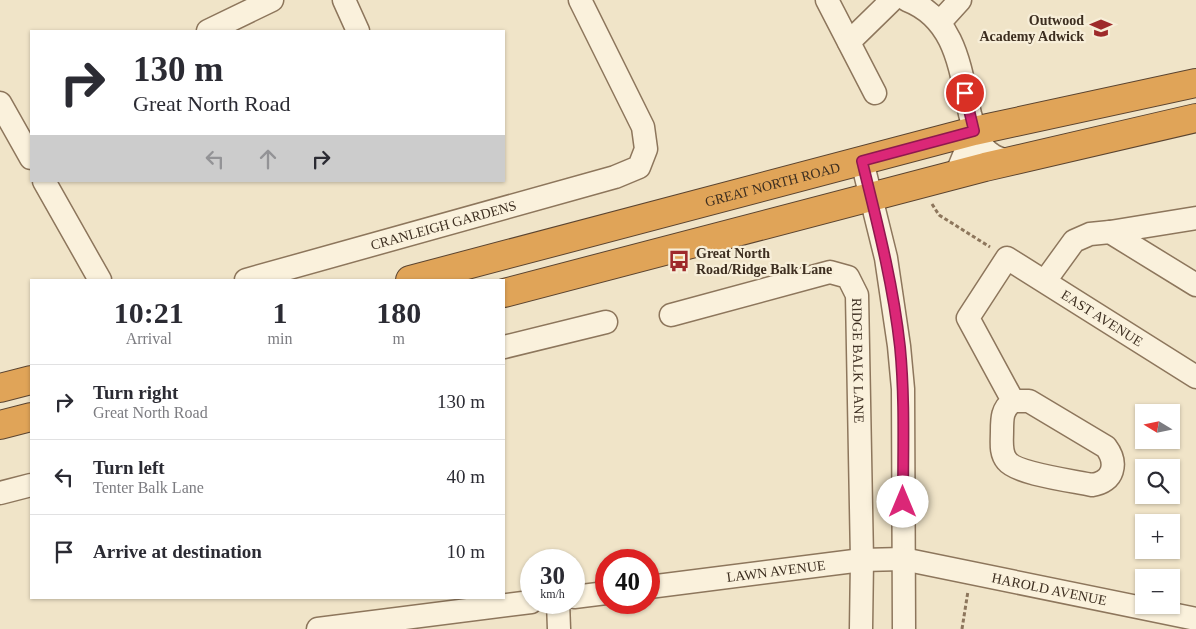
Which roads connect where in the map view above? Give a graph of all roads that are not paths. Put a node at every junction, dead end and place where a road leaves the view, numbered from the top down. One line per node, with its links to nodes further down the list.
1 (272, 0): 9 (street)
2 (344, 0): 10 (street)
3 (580, 0): 26 (street, CRANLEIGH GARDENS)
4 (827, 0): 11 (street)
5 (892, 0): 11 (street)
6 (907, 0): 8 (street)
7 (960, 0): 8 (street)
8 (940, 22): 16 (street)
9 (210, 30)
10 (358, 30)
11 (849, 42): 13 (street)
12 (1196, 82): 16 (highway, GREAT NORTH ROAD)
13 (874, 93)
14 (0, 103): 17 (street)
15 (1196, 118): 19 (highway)
16 (974, 131): 18 (highway, GREAT NORTH ROAD); 19 (street); 20 (street)
17 (30, 156)
18 (862, 161): 22 (street); 27 (highway, GREAT NORTH ROAD)
19 (1008, 162): 20 (highway)
20 (956, 175): 22 (highway)
21 (45, 182): 25 (street)
22 (871, 197): 30 (highway); 42 (street)
23 (1196, 218): 24 (street)
24 (1110, 232): 28 (street); 29 (street)
25 (99, 279)
26 (250, 279)
27 (414, 279)
28 (1045, 281): 34 (street, EAST AVENUE); 37 (street, EAST AVENUE)
29 (1196, 285)
30 (505, 293)
31 (671, 315): 43 (street, RIDGE BALK LANE)
32 (606, 322): 33 (street)
33 (505, 346)
34 (1196, 377)
35 (30, 380): 36 (highway)
36 (0, 388)
37 (1013, 401): 37 (street)
38 (30, 417): 39 (highway)
39 (0, 425)
40 (30, 485): 41 (street)
41 (0, 493)
42 (903, 559): 43 (street, LAWN AVENUE); 47 (street, HAROLD AVENUE); 51 (street)
43 (862, 560): 44 (street, LAWN AVENUE); 50 (street, RIDGE BALK LANE)
44 (660, 586)
45 (520, 603): 48 (street)
46 (558, 614): 49 (street)
47 (1196, 618)
48 (318, 629)
49 (559, 629)
50 (861, 629)
51 (904, 629)

